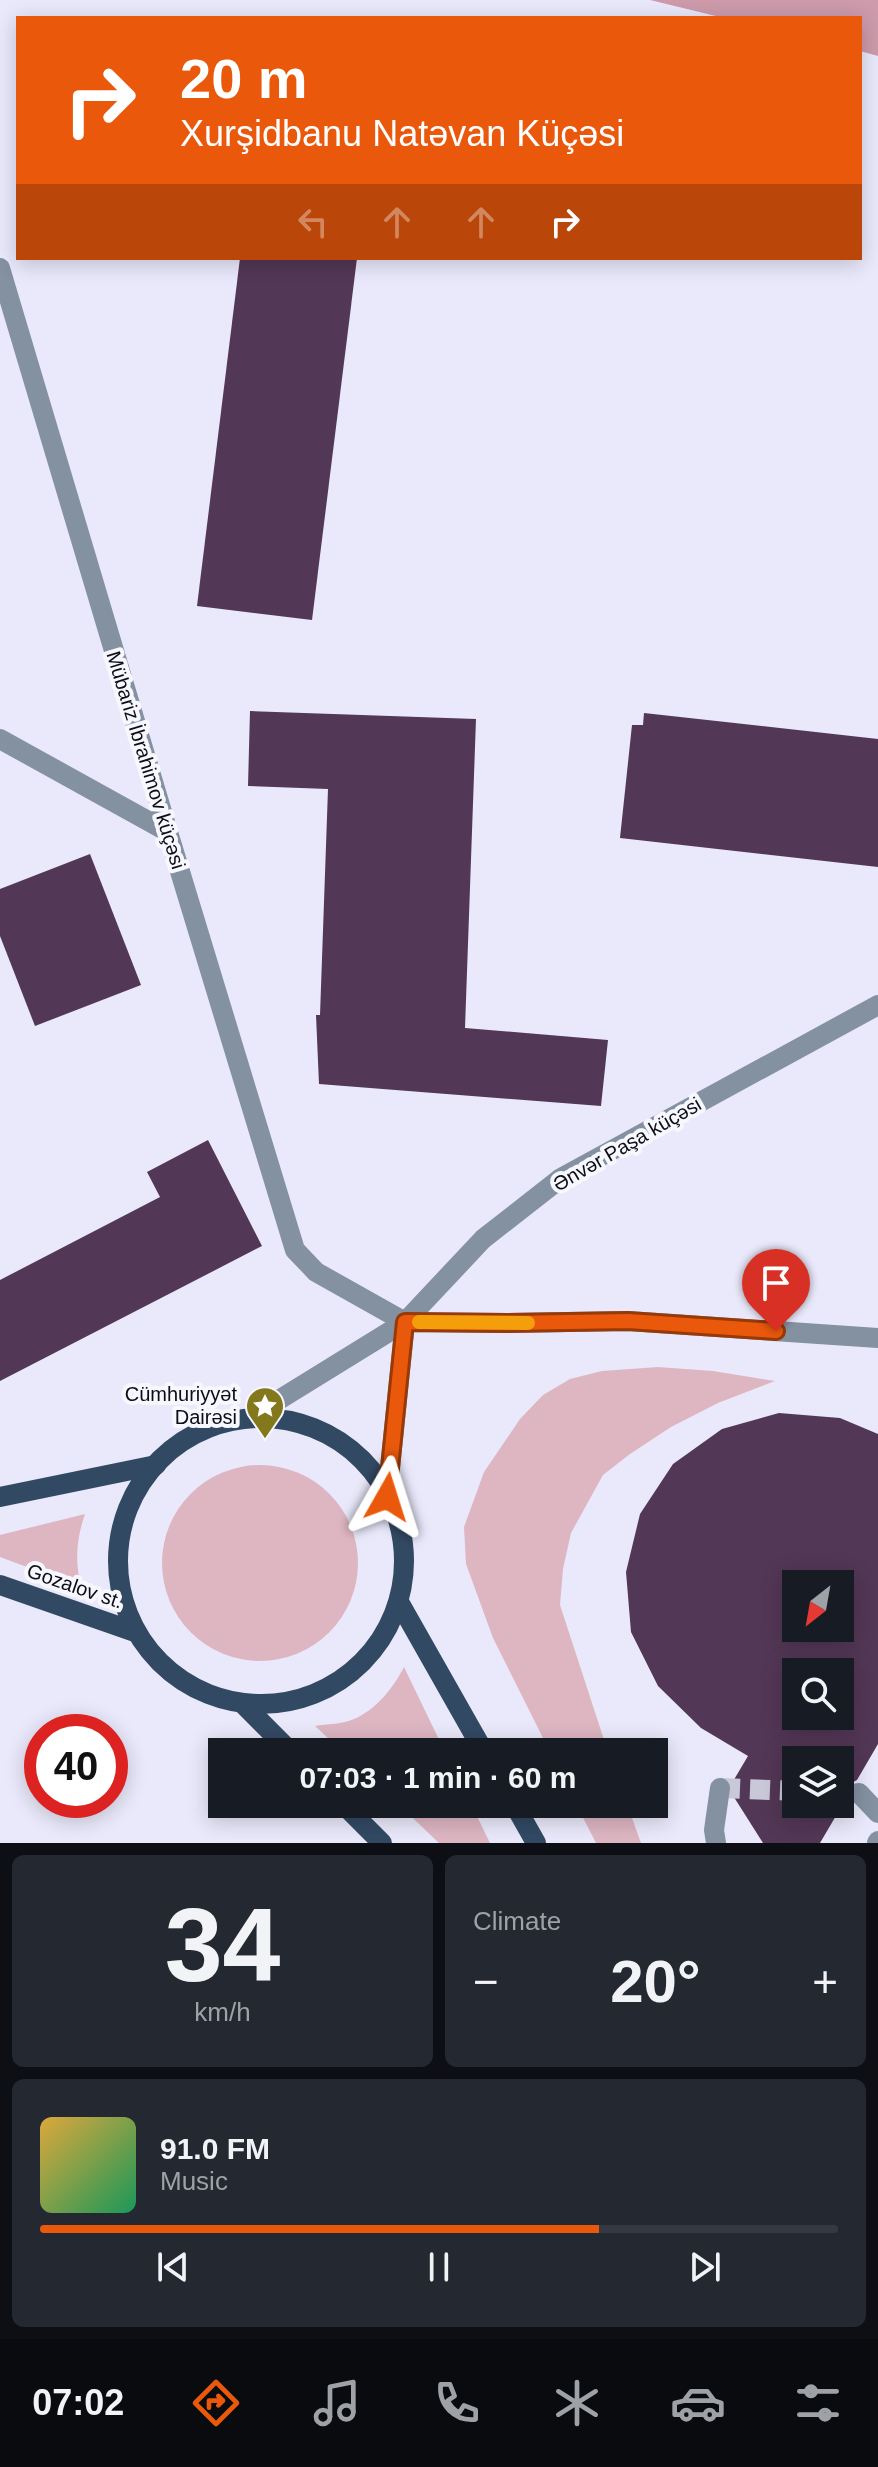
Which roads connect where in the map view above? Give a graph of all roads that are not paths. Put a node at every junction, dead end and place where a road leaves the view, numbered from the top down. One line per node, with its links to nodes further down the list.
1 (0, 268): 3 (street, Mübariz İbrahimov küçəsi)
2 (0, 739): 3 (street)
3 (168, 832): 5 (street, Mübariz İbrahimov küçəsi)
4 (878, 1005): 5 (street, Ənvər Paşa küçəsi)
5 (405, 1322): 6 (street); 7 (street, Ənvər Paşa küçəsi); 10 (street)
6 (878, 1338)
7 (251, 1417): 8 (main road); 10 (main road)
8 (156, 1465): 9 (main road); 13 (main road)
9 (0, 1497)
10 (387, 1497): 12 (main road)
11 (0, 1585): 13 (main road, Gozalov st.)
12 (399, 1602): 14 (main road); 16 (main road)
13 (135, 1632): 14 (main road)
14 (242, 1703): 15 (main road)
15 (277, 1738)
16 (476, 1738)
17 (720, 1788): 24 (street)
18 (859, 1793): 19 (street)
19 (878, 1813)
20 (357, 1818): 22 (main road)
21 (522, 1818): 23 (main road)
22 (382, 1843)
23 (536, 1843)
24 (716, 1843)

